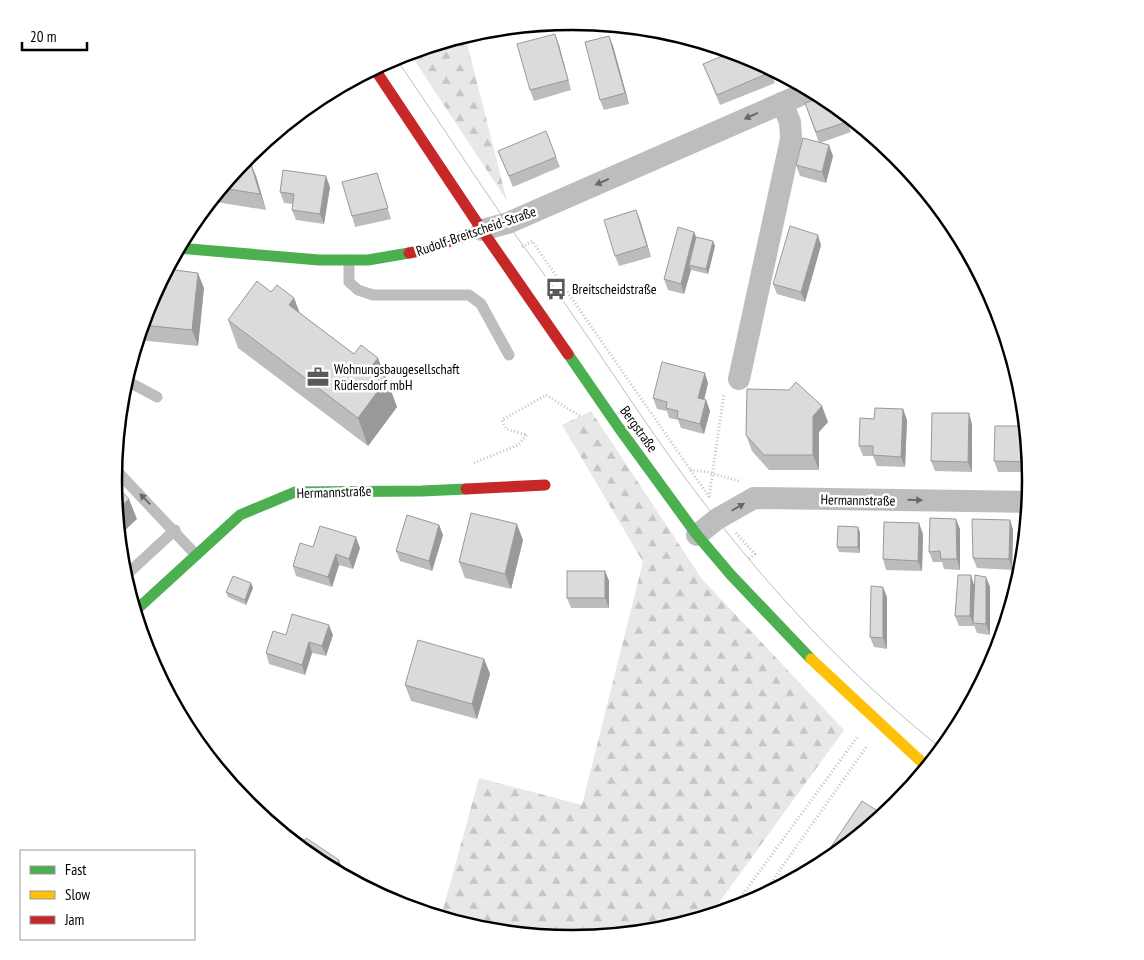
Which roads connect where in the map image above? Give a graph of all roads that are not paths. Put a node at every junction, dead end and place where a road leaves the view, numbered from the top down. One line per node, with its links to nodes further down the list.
1 (378, 74): 4 (street, Bergstraße)
2 (803, 94): 3 (street, Rudolf-Breitscheid-Straße)
3 (782, 103): 4 (street, Rudolf-Breitscheid-Straße, one-way to 4); 8 (street)
4 (482, 230): 6 (street, Rudolf-Breitscheid-Straße); 15 (street, Bergstraße)
5 (186, 249): 6 (street, Rudolf-Breitscheid-Straße)
6 (348, 260): 7 (lane)
7 (509, 355)
8 (739, 379)
9 (133, 384): 10 (lane)
10 (158, 397)
11 (122, 476): 14 (lane, one-way to 11)
12 (545, 484): 16 (street, Hermannstraße)
13 (1021, 502): 15 (street, Hermannstraße, one-way to 13)
14 (175, 530): 16 (lane); 17 (lane)
15 (697, 535): 19 (street, Bergstraße)
16 (196, 555): 18 (street, Hermannstraße)
17 (131, 570)
18 (140, 606)
19 (922, 762)

